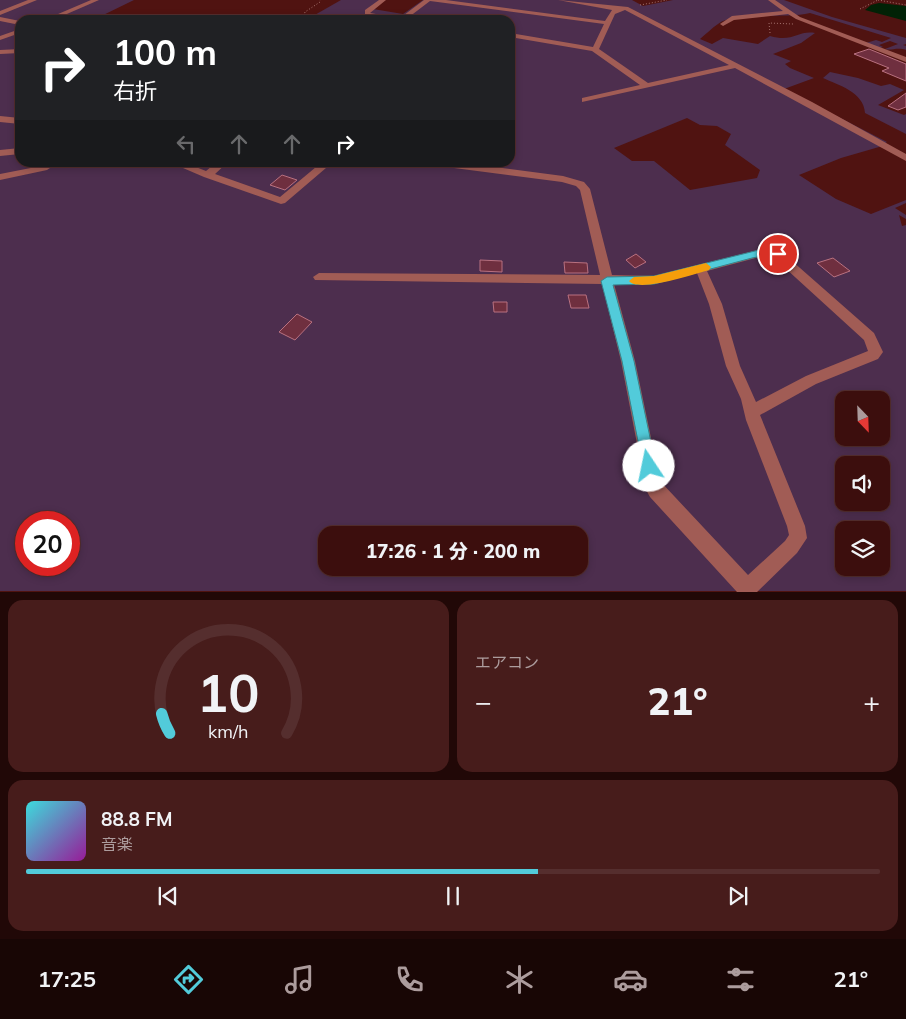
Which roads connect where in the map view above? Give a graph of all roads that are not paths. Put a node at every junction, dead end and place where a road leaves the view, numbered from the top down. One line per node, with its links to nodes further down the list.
1 (34, 0): 10 (street)
2 (96, 0): 11 (street)
3 (383, 0): 12 (street)
4 (428, 0): 13 (street)
5 (432, 0): 16 (street)
6 (561, 0): 8 (street)
7 (771, 0): 9 (street)
8 (618, 10): 16 (street); 25 (street)
9 (788, 12): 17 (street); 24 (street)
10 (0, 13)
11 (59, 15)
12 (373, 15)
13 (408, 15)
14 (0, 19): 15 (street)
15 (15, 22)
16 (608, 23): 21 (street)
17 (723, 24)
18 (15, 33): 20 (street)
19 (515, 36): 21 (street)
20 (0, 38)
21 (594, 49): 26 (street)
22 (15, 51): 23 (street)
23 (0, 52)
24 (906, 60)
25 (735, 66): 26 (street); 32 (street)
26 (647, 86): 27 (street)
27 (585, 100)
28 (0, 119): 29 (street)
29 (15, 120)
30 (15, 152): 31 (street)
31 (0, 153)
32 (906, 158)
33 (46, 167): 39 (street)
34 (187, 167): 38 (street)
35 (217, 167): 38 (street)
36 (323, 167): 38 (street)
37 (470, 167): 44 (street)
38 (207, 174)
39 (0, 177)
40 (765, 244): 41 (street)
41 (778, 254): 42 (street); 45 (street)
42 (700, 268): 44 (street); 45 (street)
43 (319, 277): 44 (street)
44 (607, 281): 46 (street)
45 (753, 411): 46 (street)
46 (746, 590)

